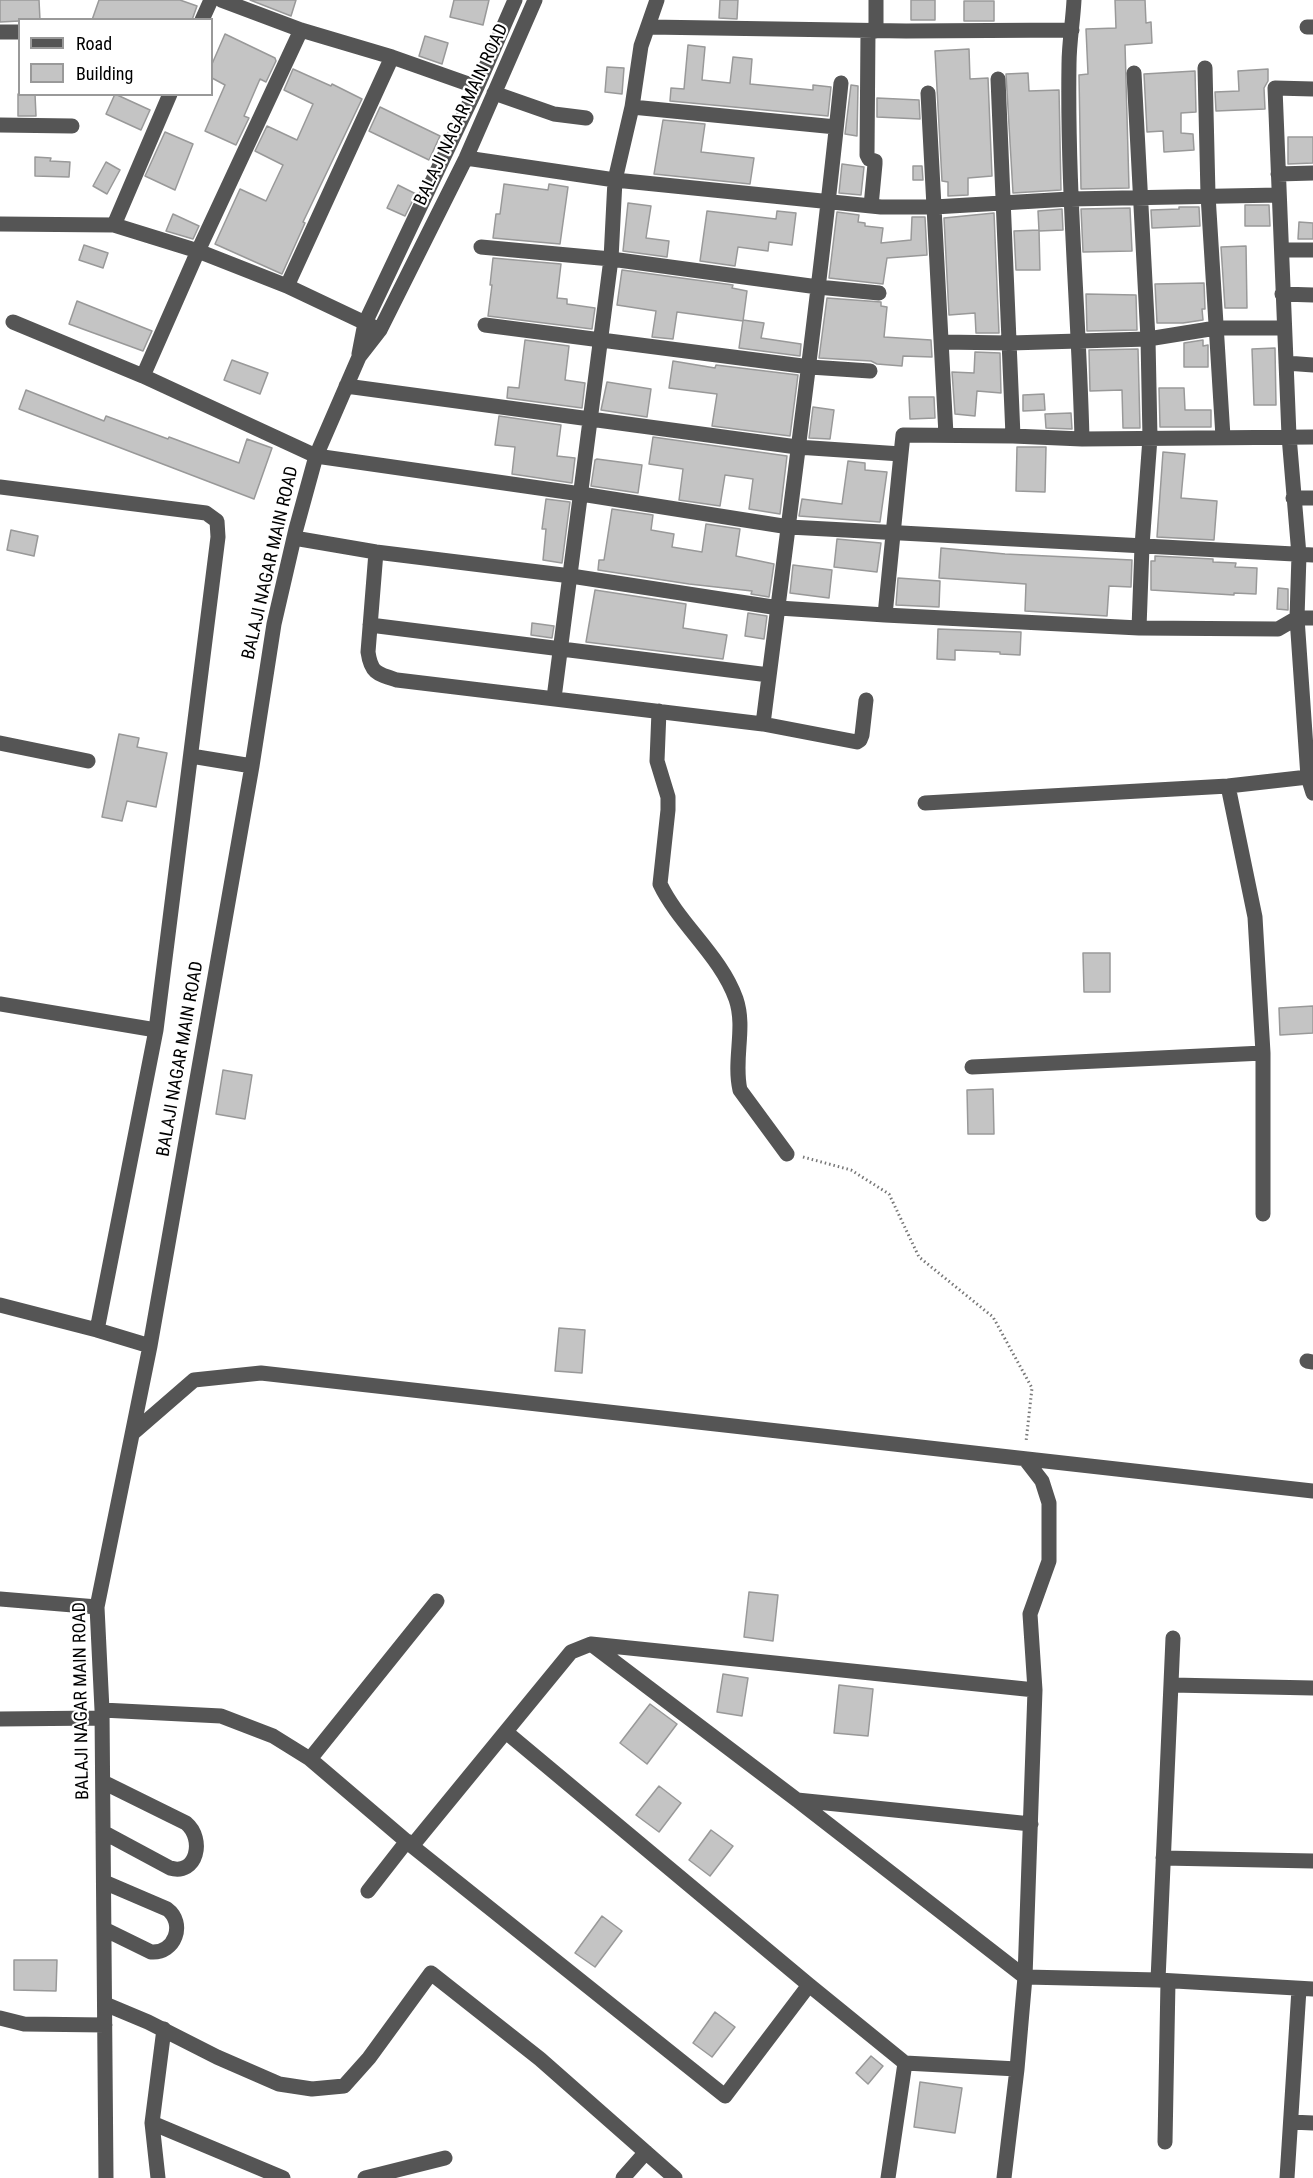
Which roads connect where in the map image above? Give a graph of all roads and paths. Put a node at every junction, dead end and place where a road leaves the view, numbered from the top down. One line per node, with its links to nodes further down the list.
1 (211, 0): 8 (street)
2 (515, 0): 20 (street)
3 (535, 0): 22 (street, BALAJI NAGAR MAIN ROAD)
4 (657, 0): 9 (street)
5 (876, 0): 12 (street)
6 (1074, 0): 11 (street)
7 (231, 2): 10 (street)
8 (203, 18)
9 (649, 27): 12 (street); 25 (street)
10 (301, 30): 15 (street); 47 (street)
11 (1072, 30): 12 (street); 37 (street)
12 (872, 31): 40 (street)
13 (0, 32): 14 (street)
14 (18, 32)
15 (392, 57): 20 (street); 49 (street)
16 (1205, 68): 34 (street)
17 (1134, 73): 36 (street)
18 (998, 79): 39 (street)
19 (841, 83): 29 (street)
20 (477, 87): 55 (street)
21 (1313, 89): 32 (street)
22 (494, 93): 26 (street); 30 (street, BALAJI NAGAR MAIN ROAD)
23 (928, 93): 41 (street)
24 (169, 96): 43 (street)
25 (632, 107): 29 (street); 33 (street)
26 (586, 118)
27 (0, 126): 28 (street)
28 (72, 126)
29 (837, 127): 38 (street)
30 (466, 158): 33 (street); 59 (street, BALAJI NAGAR MAIN ROAD)
31 (1313, 173): 32 (street)
32 (1278, 174): 35 (street)
33 (615, 180): 38 (street); 48 (street)
34 (1208, 195): 35 (street); 36 (street); 57 (street)
35 (1279, 195): 45 (street)
36 (1140, 198): 37 (street); 60 (street)
37 (1070, 199): 39 (street); 62 (street)
38 (828, 202): 40 (street); 50 (street)
39 (1004, 203): 41 (street); 64 (street)
40 (871, 206): 41 (street)
41 (934, 207): 63 (street)
42 (0, 224): 43 (street)
43 (114, 225): 47 (street)
44 (481, 247): 48 (street)
45 (1281, 250): 46 (street); 52 (street)
46 (1313, 250)
47 (198, 251): 49 (street); 70 (street)
48 (611, 259): 50 (street); 61 (street)
49 (288, 286): 55 (street)
50 (818, 287): 51 (street); 68 (street)
51 (879, 293)
52 (1282, 294): 53 (street); 58 (street)
53 (1313, 295)
54 (13, 322): 70 (street)
55 (365, 323): 59 (street); 65 (street)
56 (485, 325): 61 (street)
57 (1216, 328): 58 (street); 60 (street); 76 (street)
58 (1284, 328): 66 (street)
59 (380, 330): 65 (street, BALAJI NAGAR MAIN ROAD)
60 (1148, 339): 62 (street); 78 (street)
61 (600, 340): 68 (street); 72 (street)
62 (1080, 341): 64 (street); 79 (street)
63 (942, 342): 64 (street); 73 (street)
64 (1010, 343): 74 (street)
65 (359, 357): 71 (street, BALAJI NAGAR MAIN ROAD)
66 (1286, 363): 67 (street); 75 (street)
67 (1313, 364)
68 (810, 367): 69 (street); 80 (street)
69 (870, 371)
70 (143, 376): 82 (street)
71 (346, 386): 72 (street); 82 (street, BALAJI NAGAR MAIN ROAD)
72 (590, 417): 80 (street); 84 (street)
73 (946, 435): 74 (street); 81 (street)
74 (1013, 436): 79 (street)
75 (1289, 436): 76 (street); 77 (street); 85 (street)
76 (1223, 437): 78 (street)
77 (1313, 437)
78 (1150, 438): 79 (street); 90 (street)
79 (1082, 439)
80 (797, 447): 81 (street); 87 (street)
81 (901, 454): 88 (street)
82 (316, 456): 84 (street); 89 (street, BALAJI NAGAR MAIN ROAD)
83 (0, 487): 107 (street)
84 (581, 494): 87 (street); 93 (street)
85 (1293, 498): 86 (street); 92 (street)
86 (1313, 498)
87 (789, 527): 88 (street); 94 (street)
88 (893, 533): 90 (street); 95 (street)
89 (294, 538): 91 (street); 109 (street, BALAJI NAGAR MAIN ROAD)
90 (1142, 546): 92 (street); 98 (street)
91 (376, 552): 93 (street); 97 (street)
92 (1306, 555): 96 (street)
93 (571, 576): 94 (street); 99 (street)
94 (778, 608): 95 (street); 100 (street)
95 (885, 615): 98 (street)
96 (1305, 618): 98 (street); 101 (street)
97 (370, 625): 99 (street); 102 (street)
98 (1139, 628)
99 (561, 648): 100 (street); 102 (street)
100 (769, 675): 105 (street)
101 (1307, 675): 110 (street)
102 (554, 698): 104 (street)
103 (866, 700): 105 (street)
104 (659, 711): 105 (street); 118 (street)
105 (763, 724)
106 (0, 743): 108 (street)
107 (191, 756): 109 (street); 115 (street)
108 (88, 761)
109 (252, 766): 122 (street, BALAJI NAGAR MAIN ROAD)
110 (1308, 777): 111 (street); 112 (street)
111 (1228, 786): 113 (street); 116 (street)
112 (1313, 794)
113 (925, 803)
114 (0, 1004): 115 (street)
115 (156, 1030): 121 (street)
116 (1263, 1053): 117 (street); 119 (street)
117 (972, 1067)
118 (787, 1154): 124 (path)
119 (1263, 1214)
120 (0, 1305): 121 (street)
121 (97, 1330): 122 (street)
122 (150, 1346): 123 (street, BALAJI NAGAR MAIN ROAD)
123 (134, 1432): 124 (street); 128 (street, BALAJI NAGAR MAIN ROAD)
124 (1025, 1459): 125 (street); 133 (street)
125 (1313, 1491)
126 (0, 1599): 128 (street)
127 (436, 1601): 137 (street)
128 (97, 1607): 134 (street, BALAJI NAGAR MAIN ROAD)
129 (1173, 1638): 131 (street)
130 (591, 1644): 133 (street); 136 (street); 139 (street)
131 (1172, 1685): 132 (street); 143 (street)
132 (1313, 1688)
133 (1035, 1690): 140 (street)
134 (102, 1714): 135 (street); 137 (street); 138 (street, BALAJI NAGAR MAIN ROAD)
135 (0, 1719)
136 (506, 1732): 142 (street); 150 (street)
137 (310, 1759): 142 (street)
138 (103, 1782): 141 (street, BALAJI NAGAR MAIN ROAD); 141 (street)
139 (798, 1800): 140 (street); 148 (street)
140 (1031, 1824): 148 (street)
141 (103, 1832): 145 (street, BALAJI NAGAR MAIN ROAD)
142 (410, 1843): 146 (street); 150 (street)
143 (1163, 1858): 144 (street); 149 (street)
144 (1313, 1861)
145 (104, 1882): 147 (street, BALAJI NAGAR MAIN ROAD); 147 (street)
146 (368, 1891)
147 (104, 1929): 152 (street, BALAJI NAGAR MAIN ROAD)
148 (1024, 1977): 149 (street); 157 (street)
149 (1163, 1980): 151 (street); 161 (street)
150 (809, 1985): 156 (street)
151 (1306, 1989): 158 (street)
152 (105, 2004): 154 (street, BALAJI NAGAR MAIN ROAD); 155 (street)
153 (0, 2018): 154 (street)
154 (105, 2025): 164 (street, BALAJI NAGAR MAIN ROAD)
155 (164, 2029): 159 (street); 162 (street)
156 (906, 2063): 157 (street); 170 (street)
157 (1017, 2069): 171 (street)
158 (1290, 2122): 160 (street); 172 (street)
159 (152, 2123): 165 (street); 166 (street)
160 (1313, 2123)
161 (1165, 2142)
162 (646, 2152): 168 (street); 169 (street)
163 (445, 2158): 167 (street)
164 (106, 2178)
165 (158, 2178)
166 (282, 2178)
167 (365, 2178)
168 (623, 2178)
169 (675, 2178)
170 (888, 2178)
171 (1004, 2178)
172 (1287, 2178)

